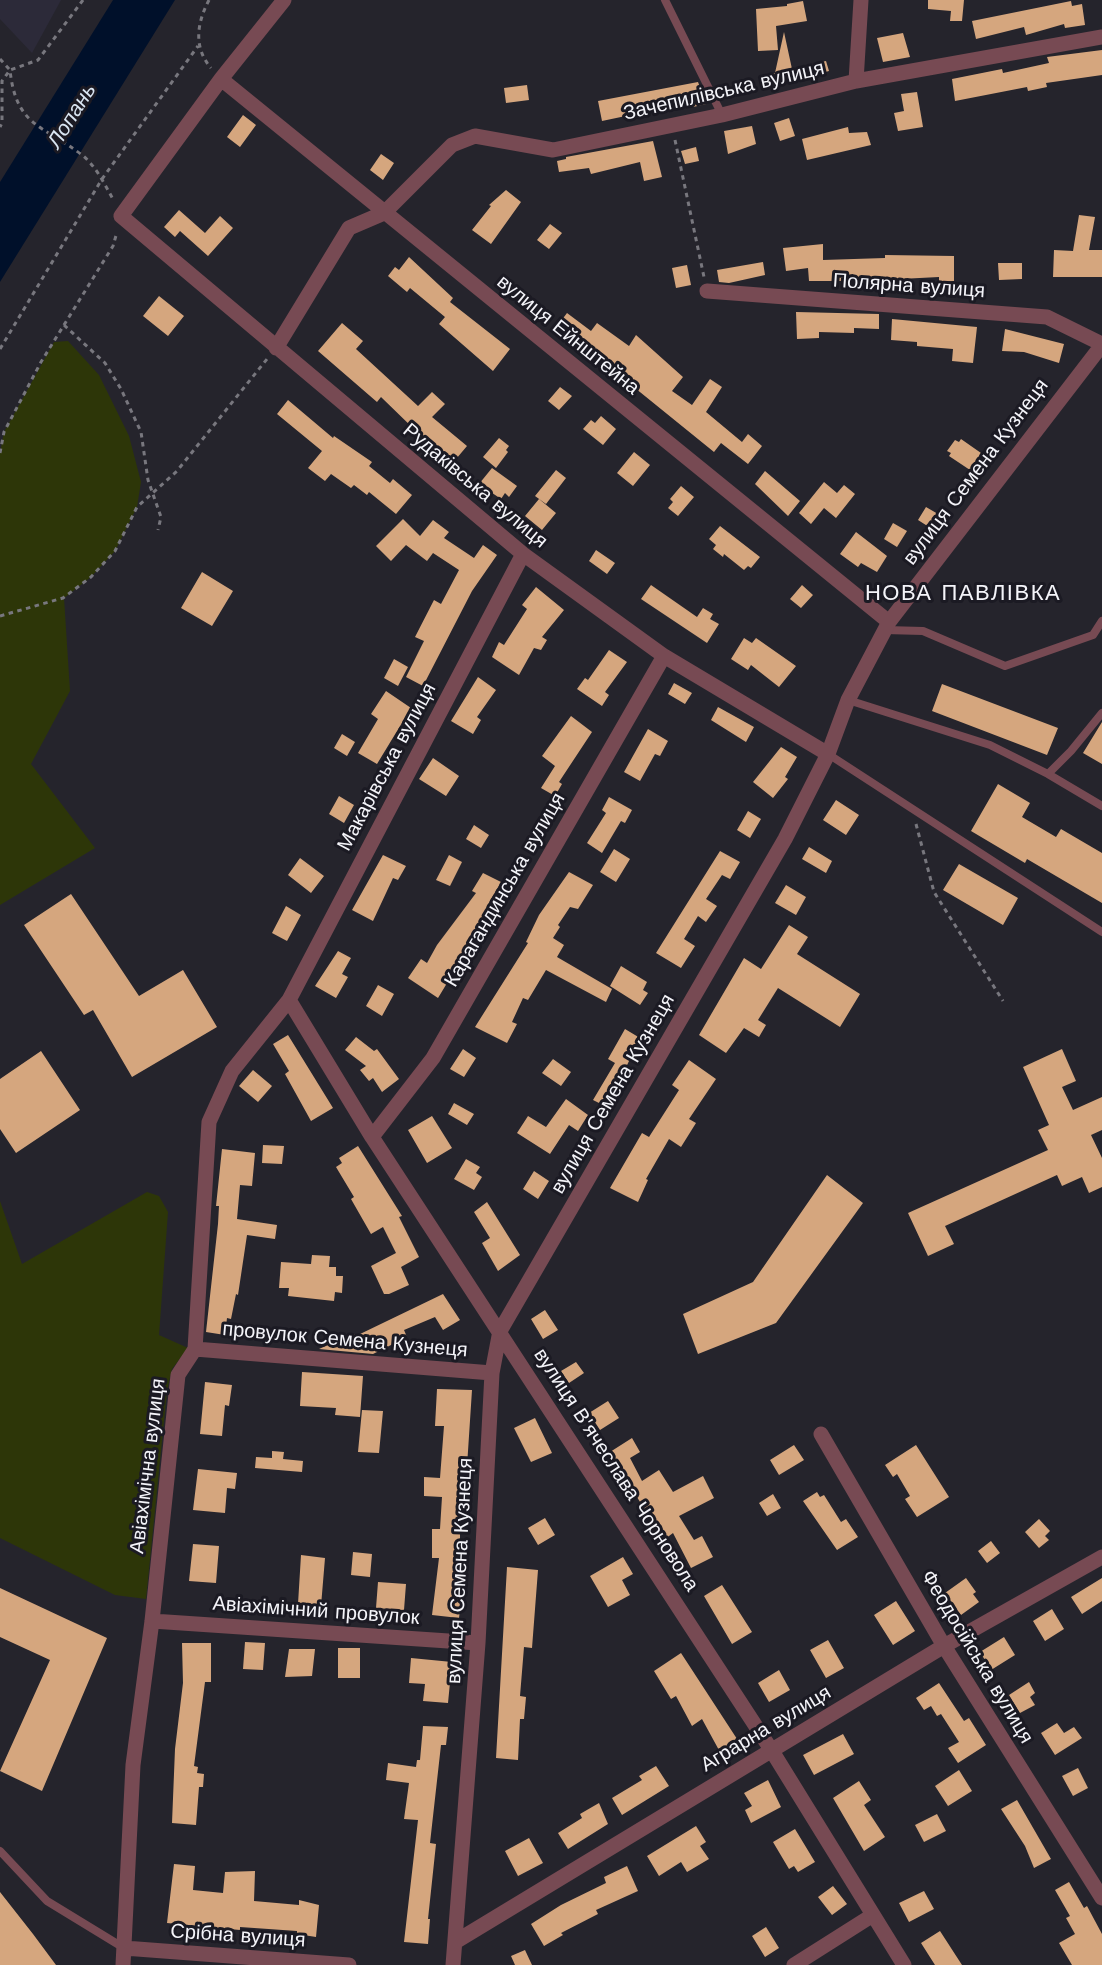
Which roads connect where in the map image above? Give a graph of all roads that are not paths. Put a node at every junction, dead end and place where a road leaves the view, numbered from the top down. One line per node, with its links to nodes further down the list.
1 (284, 0): 5 (street)
2 (665, 0): 7 (lane)
3 (861, 0): 6 (street)
4 (1102, 37): 6 (street, Зачепилівська вулиця)
5 (222, 79): 8 (street, вулиця Ейнштейна); 11 (street, Рудаківська вулиця)
6 (856, 81): 7 (street, Зачепилівська вулиця)
7 (722, 115): 8 (street, Зачепилівська вулиця)
8 (384, 213): 11 (street); 14 (street, вулиця Ейнштейна)
9 (707, 291): 10 (street, Полярна вулиця)
10 (1102, 344): 14 (street, вулиця Семена Кузнеця)
11 (276, 348): 12 (street, Рудаківська вулиця)
12 (523, 554): 15 (street, Рудаківська вулиця); 22 (street, Макарівська вулиця)
13 (1102, 621): 14 (lane)
14 (887, 626): 16 (street, вулиця Семена Кузнеця)
15 (664, 656): 18 (street, Рудаківська вулиця); 23 (street, Карагандинська вулиця)
16 (848, 700): 18 (street, вулиця Семена Кузнеця); 19 (lane)
17 (1102, 712): 19 (lane)
18 (828, 754): 21 (lane); 24 (street, вулиця Семена Кузнеця)
19 (1048, 774): 20 (lane)
20 (1102, 806)
21 (1102, 932)
22 (289, 1000): 23 (street, вулиця В'ячеслава Чорновола); 25 (street, Авіахімічна вулиця)
23 (372, 1137): 24 (street, вулиця В'ячеслава Чорновола)
24 (500, 1331): 26 (street, вулиця Семена Кузнеця); 32 (street, вулиця В'ячеслава Чорновола)
25 (195, 1342): 26 (street, провулок Семена Кузнеця); 29 (street, Авіахімічна вулиця)
26 (492, 1373): 30 (street, вулиця Семена Кузнеця)
27 (821, 1434): 31 (street, Феодосійська вулиця)
28 (1102, 1557): 31 (street, Аграрна вулиця)
29 (152, 1622): 30 (street, Авіахімічний провулок); 37 (street, Авіахімічна вулиця)
30 (478, 1643): 36 (street, вулиця Семена Кузнеця)
31 (944, 1646): 32 (street, Аграрна вулиця); 34 (street, Феодосійська вулиця)
32 (772, 1751): 35 (street, вулиця В'ячеслава Чорновола); 36 (street, Аграрна вулиця)
33 (0, 1851): 37 (lane)
34 (1102, 1898)
35 (873, 1915): 41 (street); 42 (street, вулиця В'ячеслава Чорновола)
36 (455, 1942): 40 (street, вулиця Семена Кузнеця)
37 (124, 1948): 38 (street, Авіахімічна вулиця); 39 (street, Срібна вулиця)
38 (123, 1965)
39 (349, 1965)
40 (453, 1965)
41 (794, 1965)
42 (904, 1965)

